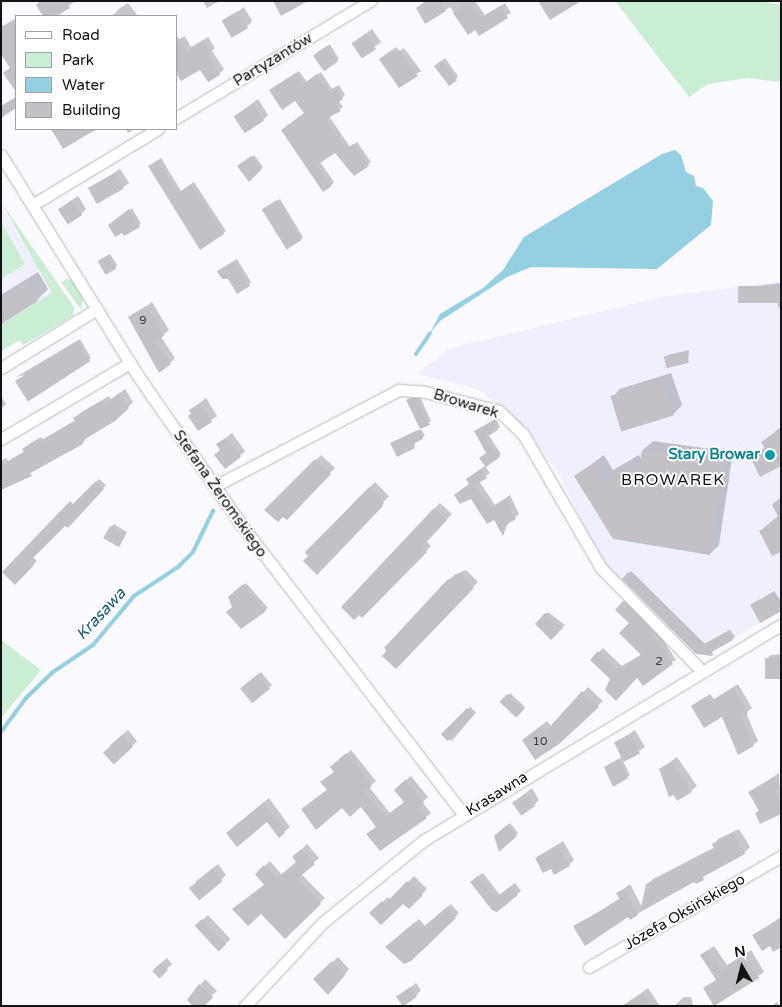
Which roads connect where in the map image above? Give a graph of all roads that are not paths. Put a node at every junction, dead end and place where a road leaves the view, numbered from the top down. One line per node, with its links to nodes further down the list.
1 (370, 1): 2 (street, Partyzantów)
2 (178, 117)
3 (156, 130): 5 (street)
4 (1, 155): 5 (street, Stefana Żeromskiego)
5 (32, 205): 6 (street, Stefana Żeromskiego)
6 (97, 309): 7 (street, Stefana Żeromskiego); 8 (street)
7 (130, 362): 9 (street); 10 (street, Stefana Żeromskiego)
8 (1, 368)
9 (1, 439)
10 (215, 486): 12 (street, Browarek); 13 (street, Stefana Żeromskiego)
11 (781, 624): 12 (street, Krasawna)
12 (702, 671): 13 (street, Krasawna)
13 (464, 815): 16 (street, Krasawna)
14 (781, 856): 15 (street, Józefa Oksińskiego)
15 (589, 967)
16 (244, 1006)

